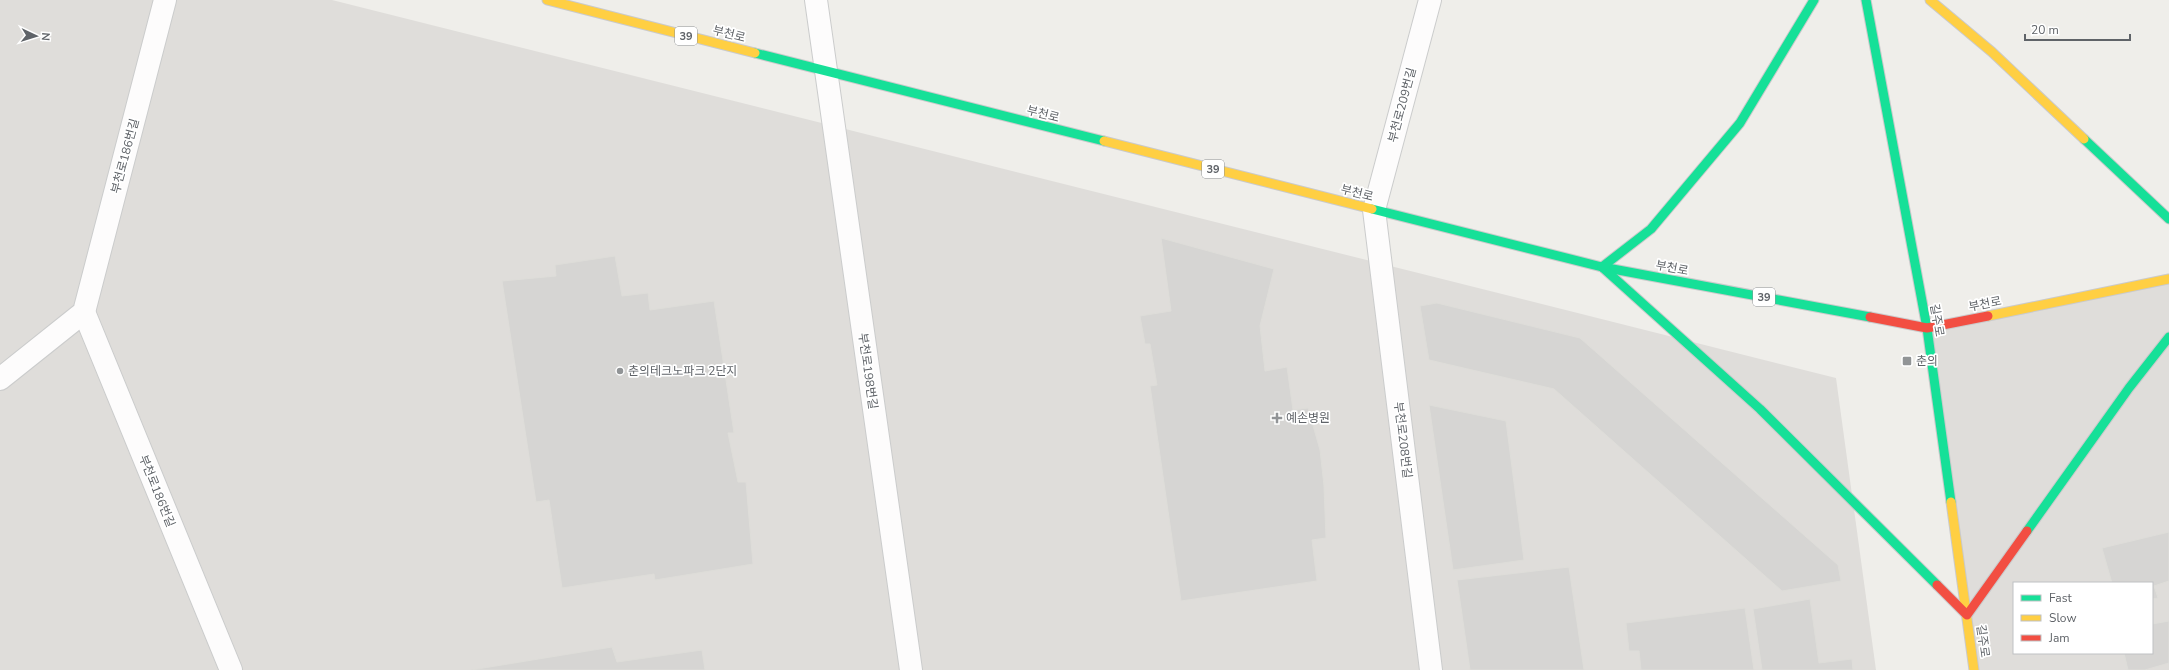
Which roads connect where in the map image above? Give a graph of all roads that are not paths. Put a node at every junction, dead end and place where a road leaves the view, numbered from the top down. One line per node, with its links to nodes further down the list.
1 (165, 0): 13 (street, 부천로186번길)
2 (547, 0): 8 (main road, 부천로 / 39)
3 (816, 0): 8 (street, 부천로198번길)
4 (1430, 0): 9 (street, 부천로209번길)
5 (1814, 0): 11 (main road)
6 (1866, 0): 14 (main road, 길주로)
7 (1930, 0): 10 (main road)
8 (825, 71): 9 (main road, 부천로 / 39); 19 (street, 부천로198번길)
9 (1374, 210): 11 (main road, 부천로 / 39); 20 (street, 부천로208번길)
10 (2169, 219)
11 (1602, 267): 14 (main road, 부천로 / 39); 17 (main road)
12 (2169, 279): 14 (main road, 부천로 / 39)
13 (84, 312): 16 (street); 18 (street, 부천로186번길)
14 (1927, 328): 17 (main road, 길주로)
15 (2169, 337): 17 (main road)
16 (0, 379)
17 (1967, 615): 21 (main road, 길주로)
18 (231, 670)
19 (911, 670)
20 (1431, 670)
21 (1974, 670)

